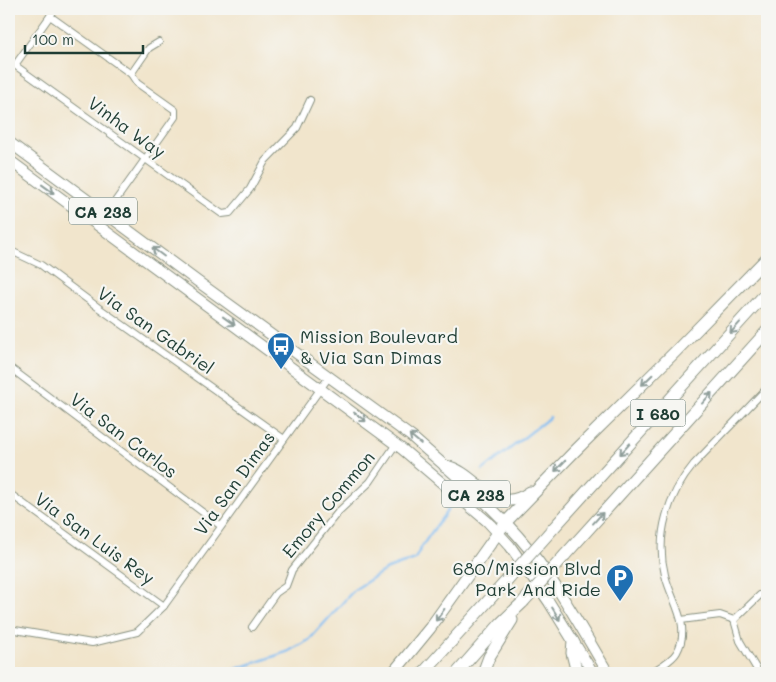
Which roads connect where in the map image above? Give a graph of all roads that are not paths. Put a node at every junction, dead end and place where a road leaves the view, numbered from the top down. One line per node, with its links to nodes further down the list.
1 (55, 9): 2 (street)
2 (50, 16): 5 (street); 6 (street)
3 (159, 42): 6 (street)
4 (9, 60): 5 (street, Vinha Way)
5 (15, 65): 9 (street, Vinha Way)
6 (131, 74): 9 (street)
7 (310, 100): 9 (street, Vinha Way)
8 (9, 142): 11 (main road, CA 238)
9 (145, 158): 11 (street)
10 (9, 160): 18 (main road, CA 238, one-way to 18)
11 (106, 214): 17 (main road, CA 238, one-way to 11)
12 (9, 250): 20 (street, Via San Gabriel)
13 (767, 258): 23 (highway, one-way to 23)
14 (767, 292): 37 (highway, I 680, one-way to 37, bridge)
15 (767, 331): 29 (highway, I 680, one-way to 15, bridge)
16 (9, 367): 26 (street, Via San Carlos)
17 (329, 376): 18 (street, Via San Dimas); 22 (main road, CA 238, one-way to 17)
18 (321, 388): 20 (street, Via San Dimas); 21 (main road, CA 238, one-way to 21)
19 (767, 388): 31 (street)
20 (284, 439): 26 (street, Via San Dimas)
21 (396, 444): 27 (main road, CA 238); 33 (street, Emory Common)
22 (445, 466): 23 (highway); 25 (main road, CA 238)
23 (546, 481): 25 (highway)
24 (9, 493): 30 (street, Via San Luis Rey)
25 (505, 523): 27 (highway); 42 (main road, CA 238)
26 (221, 526): 30 (street, Via San Dimas)
27 (497, 532): 35 (main road, CA 238, one-way to 35); 36 (highway, one-way to 36)
28 (760, 595): 32 (street)
29 (523, 602): 38 (highway, I 680); 39 (highway)
30 (164, 606): 34 (street, Via San Dimas)
31 (681, 620): 32 (street); 43 (street)
32 (734, 620): 44 (street)
33 (252, 627)
34 (9, 629)
35 (573, 641): 40 (highway); 41 (main road, CA 238)
36 (393, 673)
37 (423, 673)
38 (457, 673)
39 (484, 673)
40 (577, 673)
41 (592, 673)
42 (608, 673)
43 (650, 673)
44 (759, 673)

